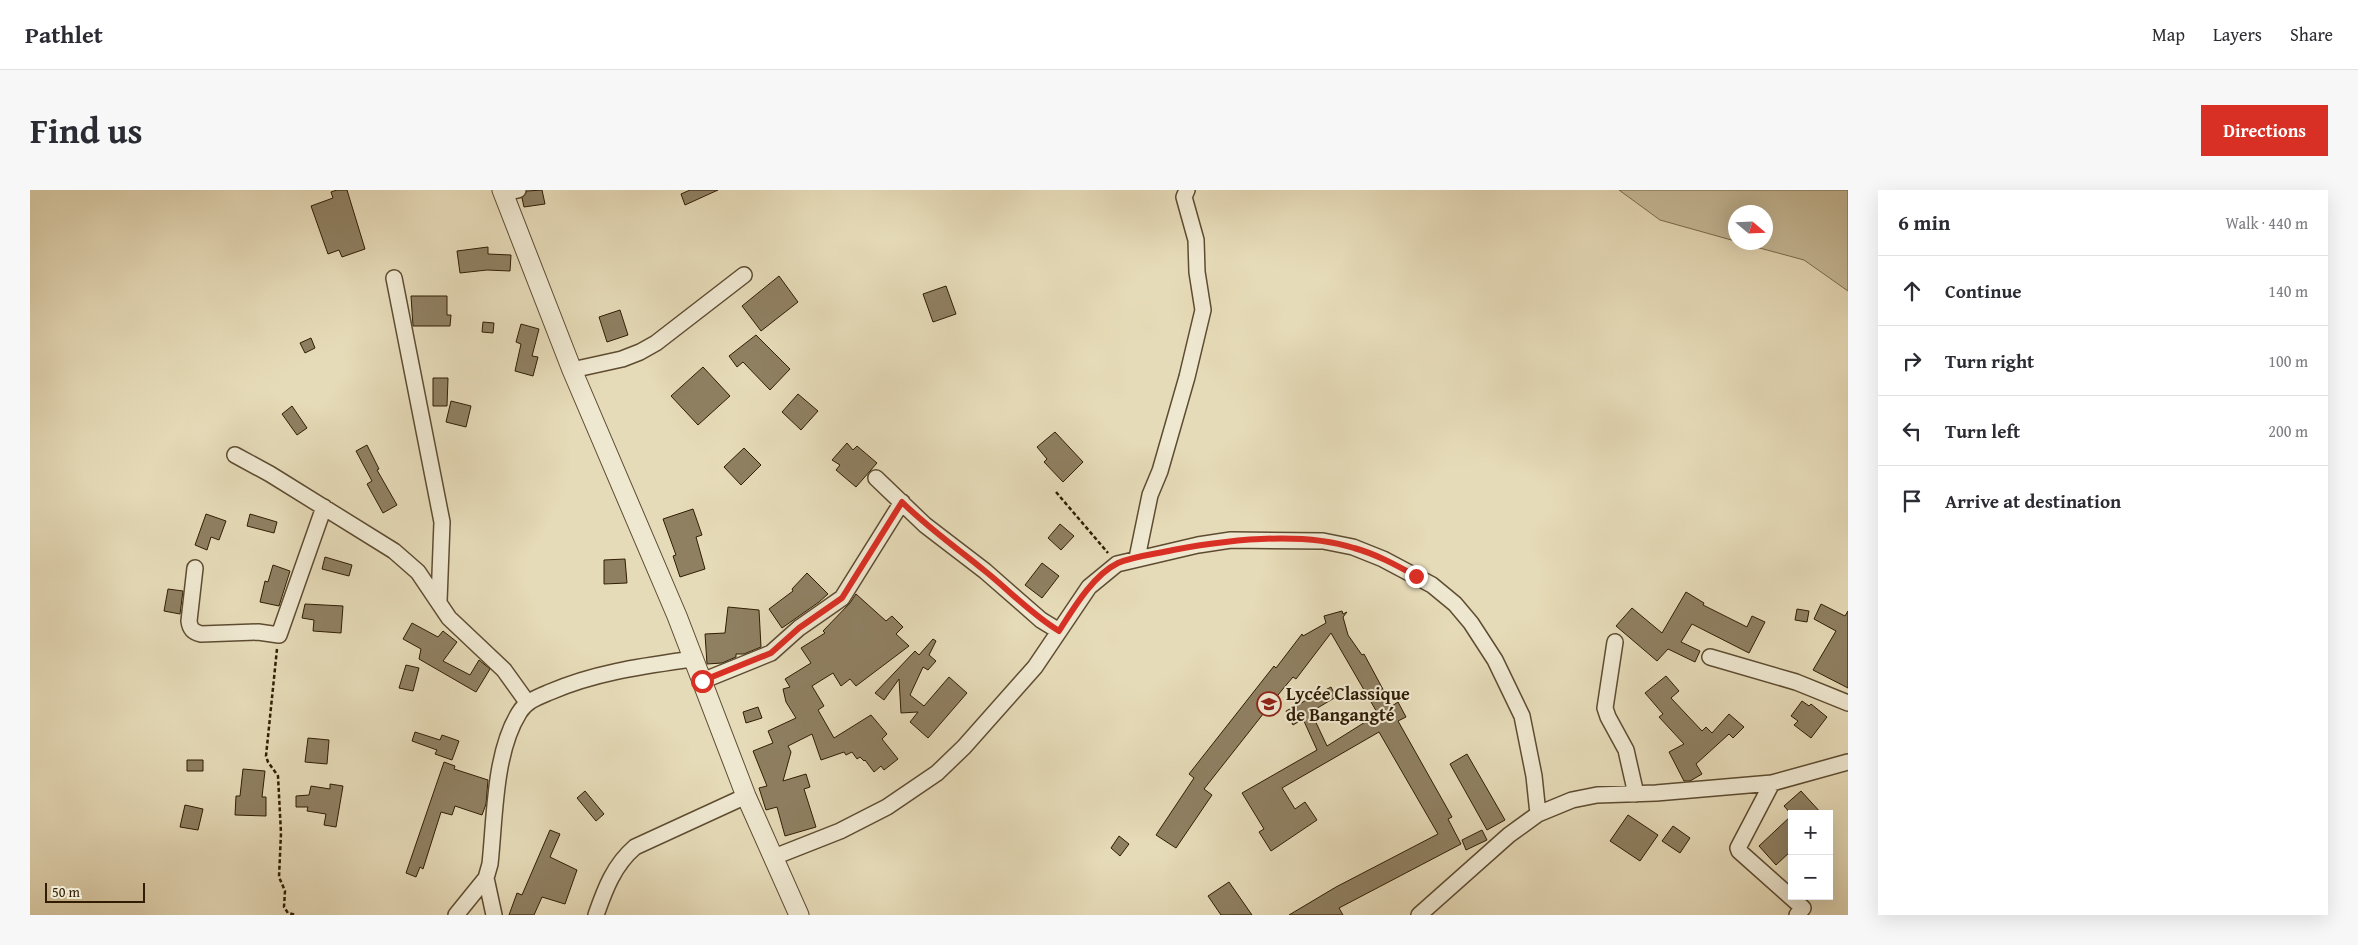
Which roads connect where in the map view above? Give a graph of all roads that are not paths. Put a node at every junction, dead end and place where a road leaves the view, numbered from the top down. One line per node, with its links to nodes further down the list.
1 (1187, 190): 10 (street)
2 (508, 191): 5 (street)
3 (744, 276): 5 (street)
4 (394, 278): 12 (street)
5 (572, 370): 16 (street)
6 (235, 455): 9 (street)
7 (876, 478): 8 (street)
8 (902, 502): 13 (street); 17 (street)
9 (324, 507): 11 (street); 12 (street)
10 (1136, 558): 13 (street); 24 (street)
11 (195, 568)
12 (440, 601): 18 (street)
13 (1059, 631): 25 (street)
14 (1615, 642): 22 (street)
15 (1710, 657): 19 (street)
16 (693, 659): 17 (street); 18 (street)
17 (702, 681): 23 (street)
18 (527, 702): 26 (street)
19 (1848, 703)
20 (1848, 762): 21 (street)
21 (1772, 783): 22 (street); 27 (street)
22 (1636, 794): 24 (street)
23 (746, 796): 25 (street); 30 (street)
24 (1538, 814): 32 (street)
25 (774, 857): 31 (street)
26 (486, 878): 28 (street); 29 (street)
27 (1804, 913)
28 (456, 915)
29 (494, 915)
30 (596, 915)
31 (799, 915)
32 (1419, 915)

